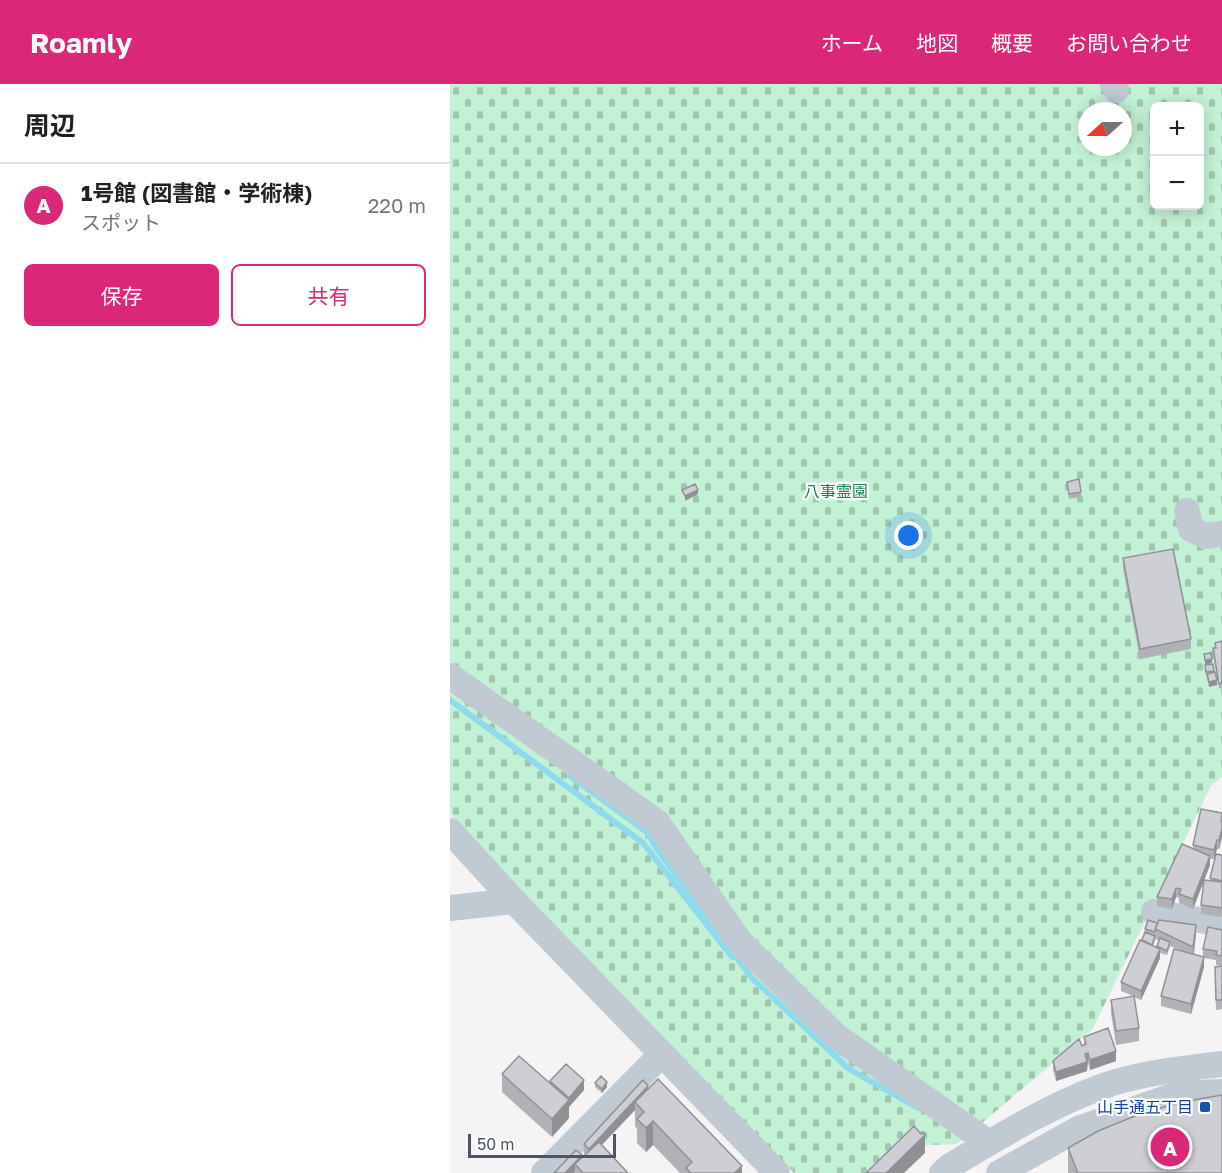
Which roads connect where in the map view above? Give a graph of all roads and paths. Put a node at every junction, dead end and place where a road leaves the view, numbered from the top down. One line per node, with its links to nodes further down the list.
1 (1187, 512): 2 (street)
2 (1222, 534)
3 (450, 676): 12 (street)
4 (450, 831): 5 (street)
5 (514, 901): 6 (street); 9 (street)
6 (450, 908)
7 (1154, 912): 8 (street)
8 (1222, 924)
9 (663, 1054): 13 (street); 14 (street)
10 (1222, 1064): 12 (street)
11 (1222, 1092): 16 (street)
12 (989, 1143): 15 (street)
13 (544, 1173)
14 (777, 1173)
15 (942, 1173)
16 (999, 1173)

